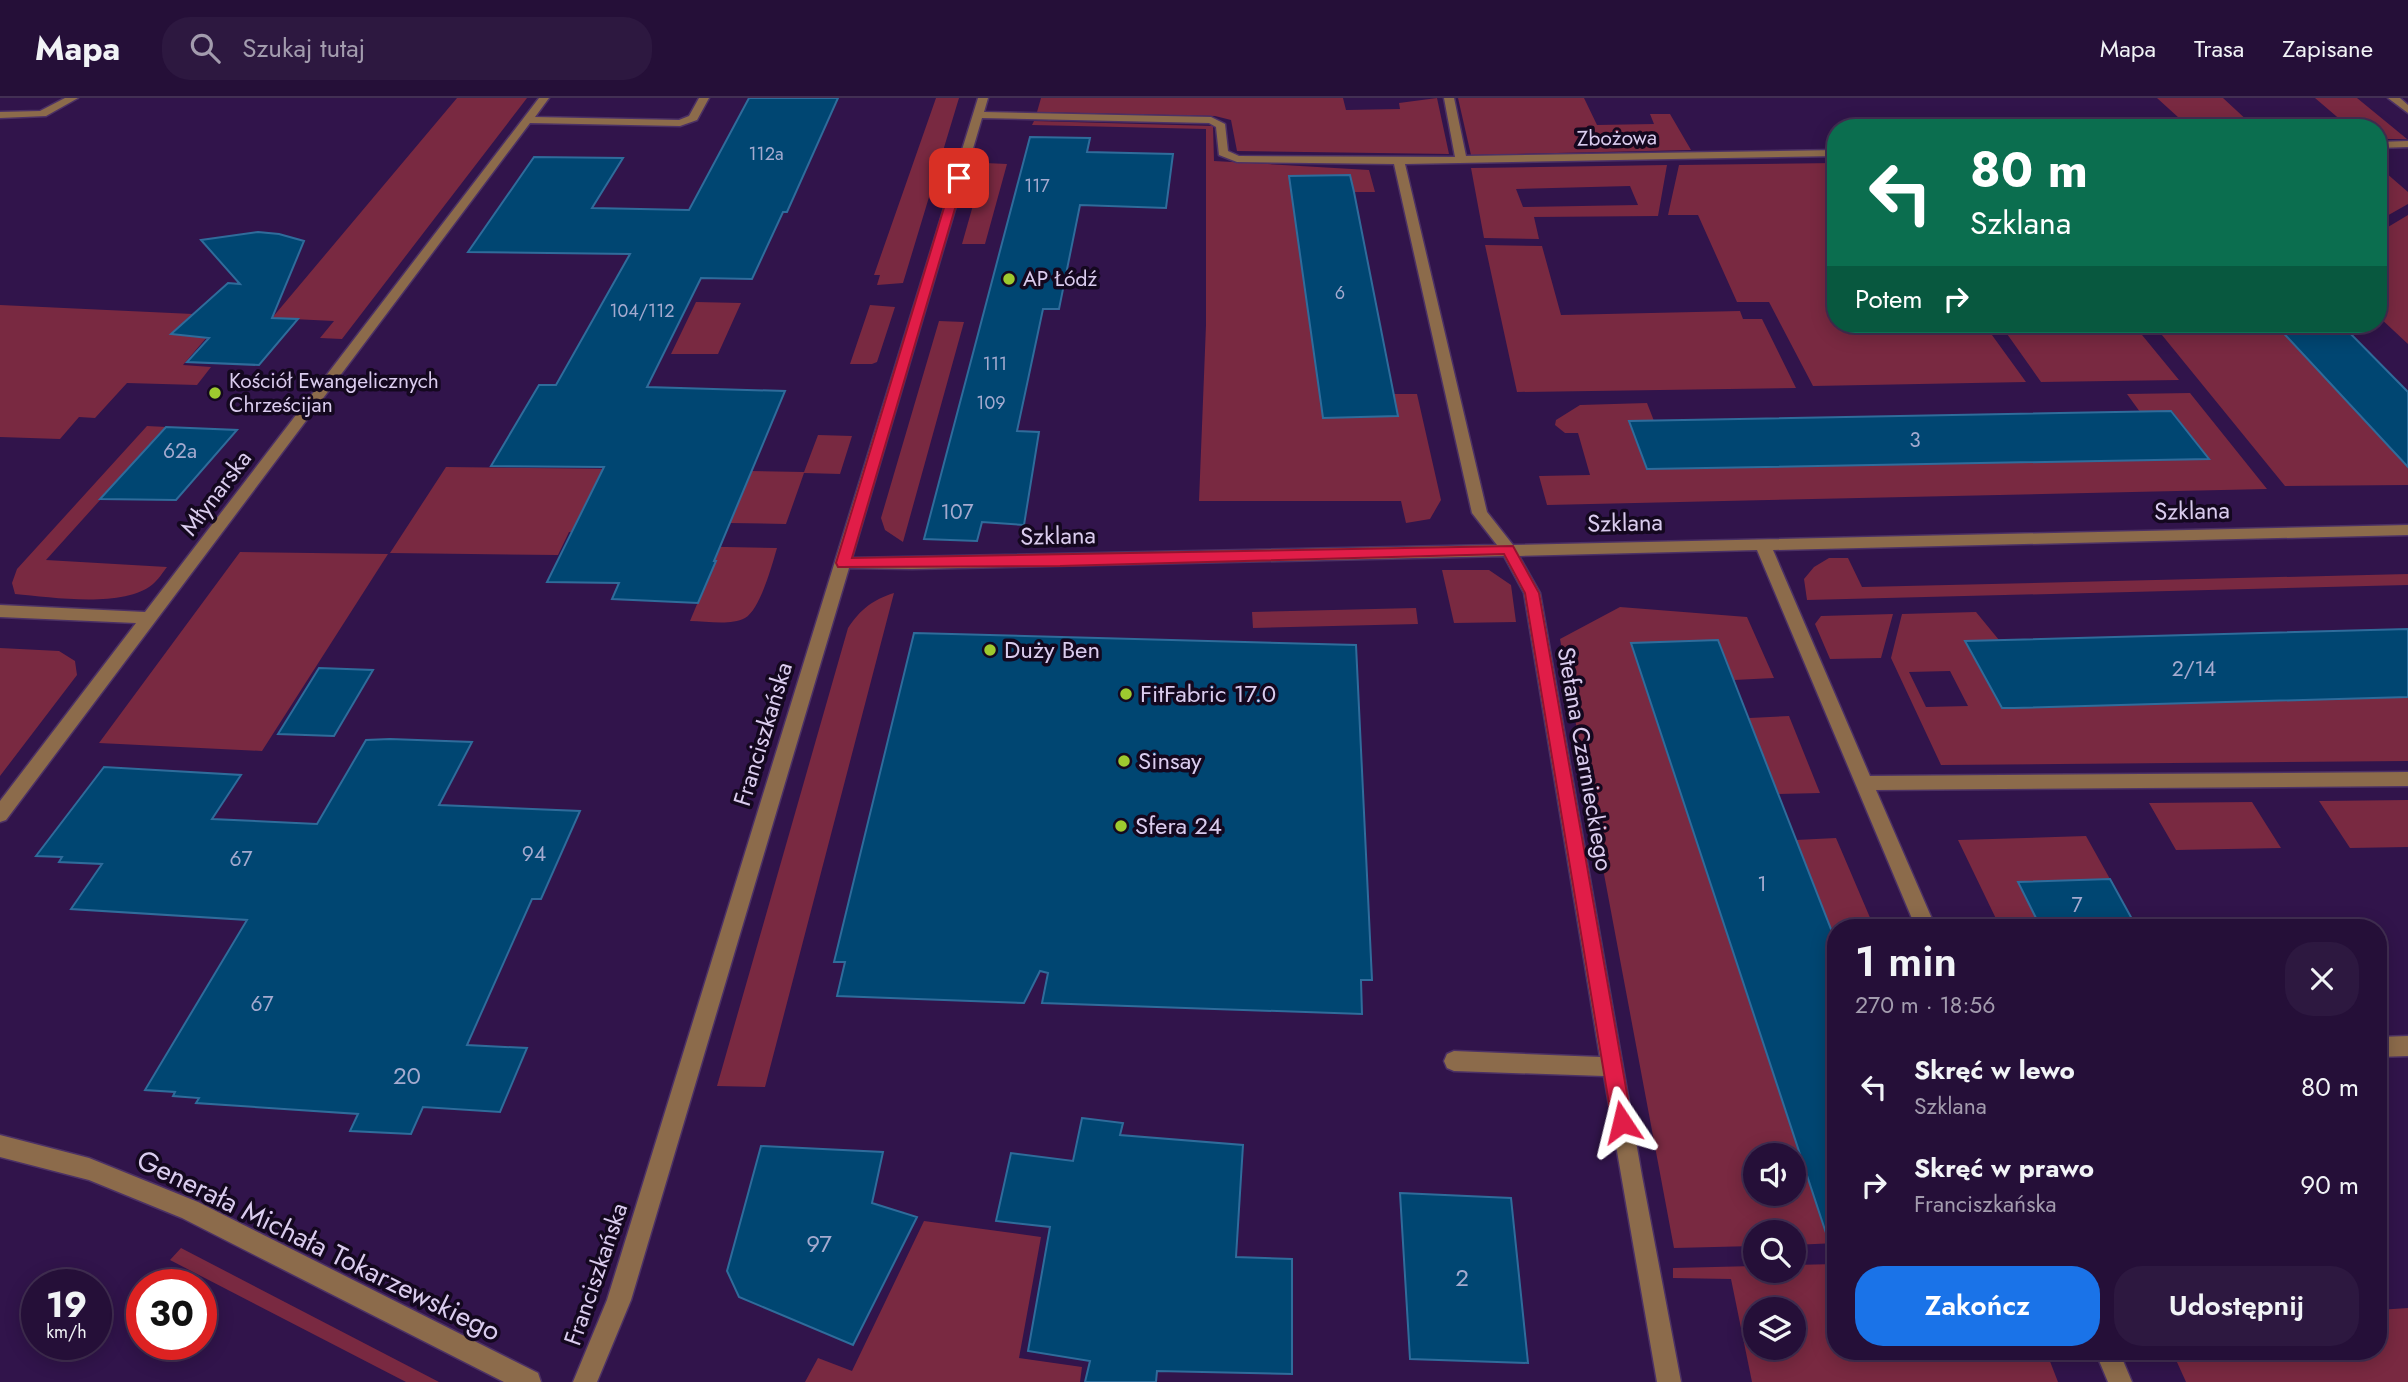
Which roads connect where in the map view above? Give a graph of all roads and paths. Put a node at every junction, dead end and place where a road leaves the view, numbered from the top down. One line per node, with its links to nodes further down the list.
1 (73, 98): 8 (street)
2 (544, 98): 10 (street, Młynarska)
3 (704, 98): 10 (street)
4 (983, 98): 9 (street, Franciszkańska)
5 (1448, 98): 14 (street)
6 (2393, 98): 7 (street)
7 (2408, 110)
8 (0, 115)
9 (978, 115): 15 (street, Zbożowa); 19 (street, Franciszkańska)
10 (527, 120): 21 (street, Młynarska)
11 (2408, 144): 12 (street)
12 (2387, 145)
13 (1827, 153): 14 (street, Zbożowa)
14 (1461, 160): 15 (street, Zbożowa)
15 (1399, 161): 18 (street, Stefana Czarnieckiego)
16 (2408, 530): 17 (street, Szklana)
17 (1763, 545): 18 (street, Szklana); 23 (street)
18 (1508, 549): 19 (street, Szklana); 29 (street, Stefana Czarnieckiego)
19 (844, 563): 33 (street, Franciszkańska)
20 (0, 611): 21 (street)
21 (150, 618): 24 (street, Młynarska)
22 (2408, 779): 23 (street)
23 (1863, 783): 25 (street)
24 (0, 815)
25 (1922, 919)
26 (2408, 1046): 27 (street)
27 (2387, 1047)
28 (1454, 1061): 29 (street)
29 (1613, 1067): 34 (street, Stefana Czarnieckiego)
30 (0, 1146): 32 (street, Generała Michała Tokarzewskiego)
31 (2111, 1360): 35 (street)
32 (529, 1382)
33 (585, 1382)
34 (1669, 1382)
35 (2120, 1382)

